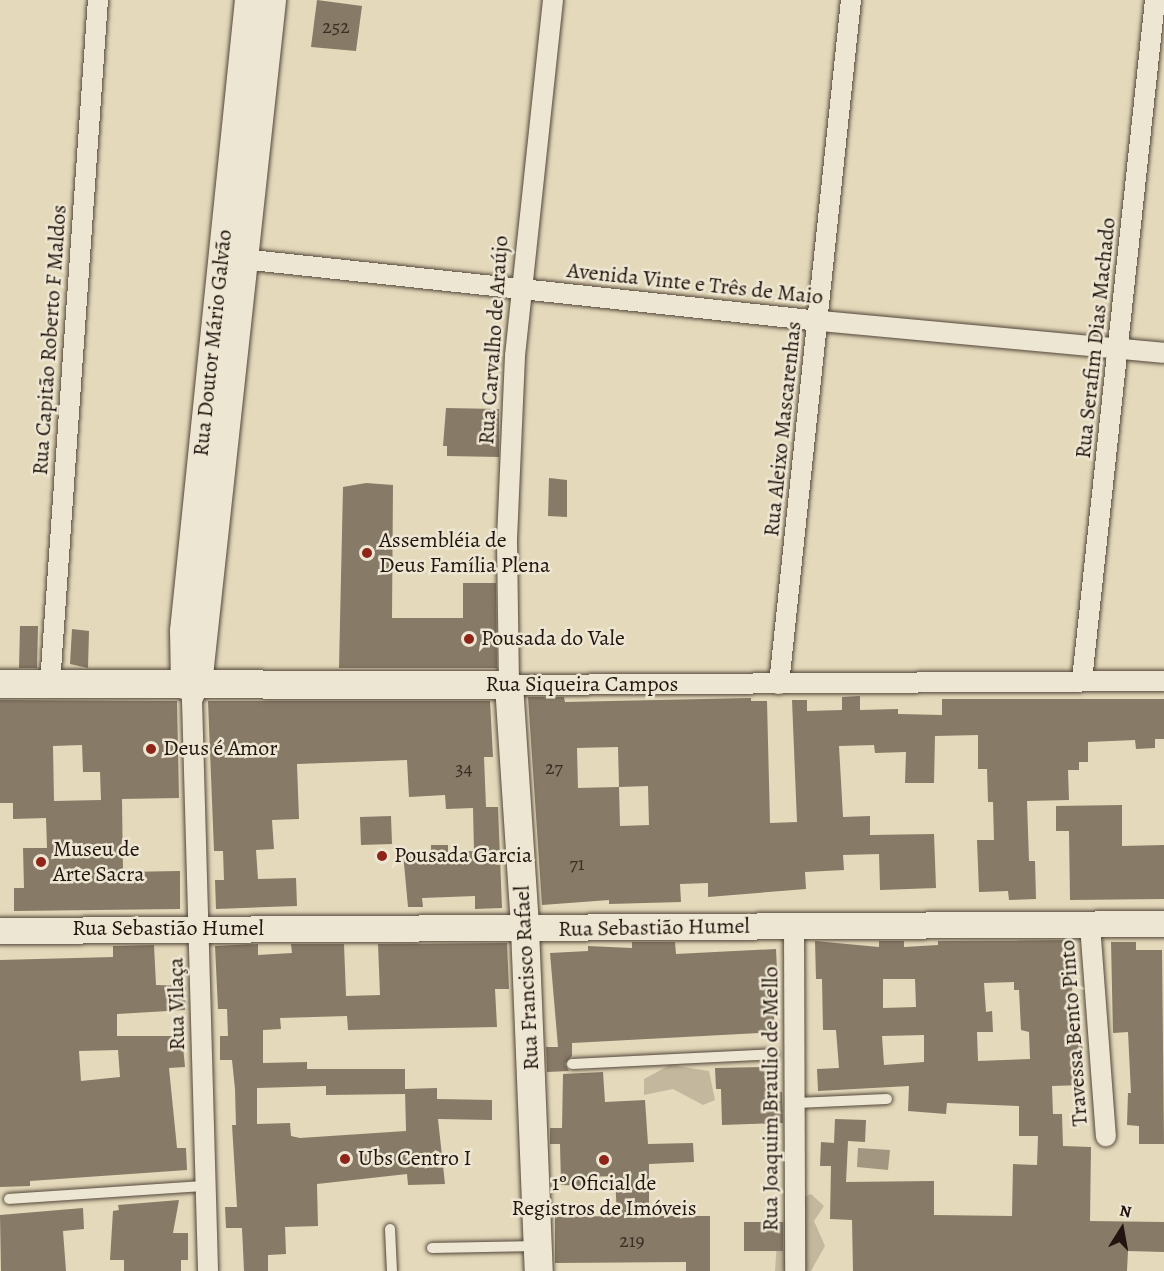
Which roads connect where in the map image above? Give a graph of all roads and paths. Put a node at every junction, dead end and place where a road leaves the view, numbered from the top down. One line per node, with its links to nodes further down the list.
1 (98, 0): 15 (street, Rua Capitão Roberto F Maldos)
2 (248, 0): 7 (street, Rua Doutor Mário Galvão)
3 (273, 0): 7 (street, Rua Doutor Mário Galvão)
4 (553, 0): 8 (street, Rua Carvalho de Araújo)
5 (851, 0): 9 (street, Rua Aleixo Mascarenhas)
6 (1155, 0): 10 (street, Rua Serafim Dias Machado)
7 (234, 259): 8 (street, Avenida Vinte e Três de Maio); 18 (street, Rua Doutor Mário Galvão)
8 (520, 290): 9 (street, Avenida Vinte e Três de Maio); 17 (street, Rua Carvalho de Araújo)
9 (820, 321): 10 (street, Avenida Vinte e Três de Maio); 16 (street, Rua Aleixo Mascarenhas)
10 (1119, 351): 11 (street, Avenida Vinte e Três de Maio); 12 (street, Rua Serafim Dias Machado)
11 (1164, 353)
12 (1082, 680): 13 (street, Rua Siqueira Campos); 16 (street, Rua Siqueira Campos)
13 (1164, 681)
14 (0, 684): 15 (main road, Rua Siqueira Campos)
15 (50, 684): 18 (main road, Rua Siqueira Campos)
16 (779, 684): 17 (street, Rua Siqueira Campos)
17 (509, 685): 18 (main road, Rua Siqueira Campos); 23 (main road, Rua Francisco Rafael)
18 (192, 691): 22 (street, Rua Vilaça)
19 (1164, 924): 20 (street, Rua Sebastião Humel)
20 (1090, 925): 21 (street, Rua Sebastião Humel); 29 (street, Travessa Bento Pinto)
21 (794, 927): 23 (street, Rua Sebastião Humel); 28 (street, Rua Joaquim Braulio de Mello)
22 (199, 928): 23 (street, Rua Sebastião Humel); 24 (street, Rua Sebastião Humel); 30 (street, Rua Vilaça)
23 (525, 929): 34 (main road, Rua Francisco Rafael)
24 (0, 931)
25 (773, 1054): 26 (lane)
26 (572, 1065)
27 (887, 1099): 28 (lane)
28 (796, 1103): 37 (street, Rua Joaquim Braulio de Mello)
29 (1106, 1136)
30 (206, 1186): 31 (lane); 35 (street, Rua Vilaça)
31 (9, 1198)
32 (390, 1229): 36 (lane)
33 (432, 1248): 34 (lane)
34 (538, 1258)
35 (208, 1271)
36 (392, 1271)
37 (795, 1271)

